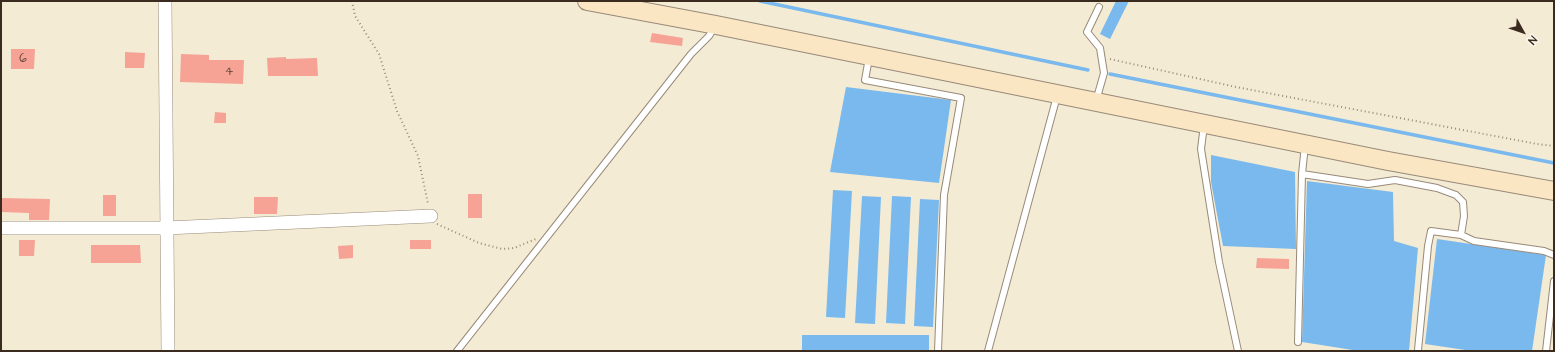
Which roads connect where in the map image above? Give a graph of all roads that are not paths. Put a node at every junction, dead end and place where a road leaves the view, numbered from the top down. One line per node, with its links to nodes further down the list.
1 (165, 1): 14 (street)
2 (598, 2): 4 (main road)
3 (1099, 7): 7 (lane)
4 (716, 25): 5 (main road); 21 (lane)
5 (869, 56): 6 (main road); 22 (lane)
6 (1057, 94): 7 (main road); 23 (lane)
7 (1096, 102): 8 (main road)
8 (1204, 124): 9 (main road); 24 (lane)
9 (1305, 144): 10 (lane); 11 (main road)
10 (1302, 174): 15 (lane); 18 (lane)
11 (1554, 191)
12 (431, 216): 14 (street)
13 (1, 228): 14 (street)
14 (166, 228): 20 (street)
15 (1461, 234): 16 (lane); 19 (lane)
16 (1554, 255)
17 (1554, 281): 25 (lane)
18 (1298, 342)
19 (1418, 350)
20 (168, 351)
21 (458, 351)
22 (938, 351)
23 (988, 351)
24 (1238, 351)
25 (1546, 351)

